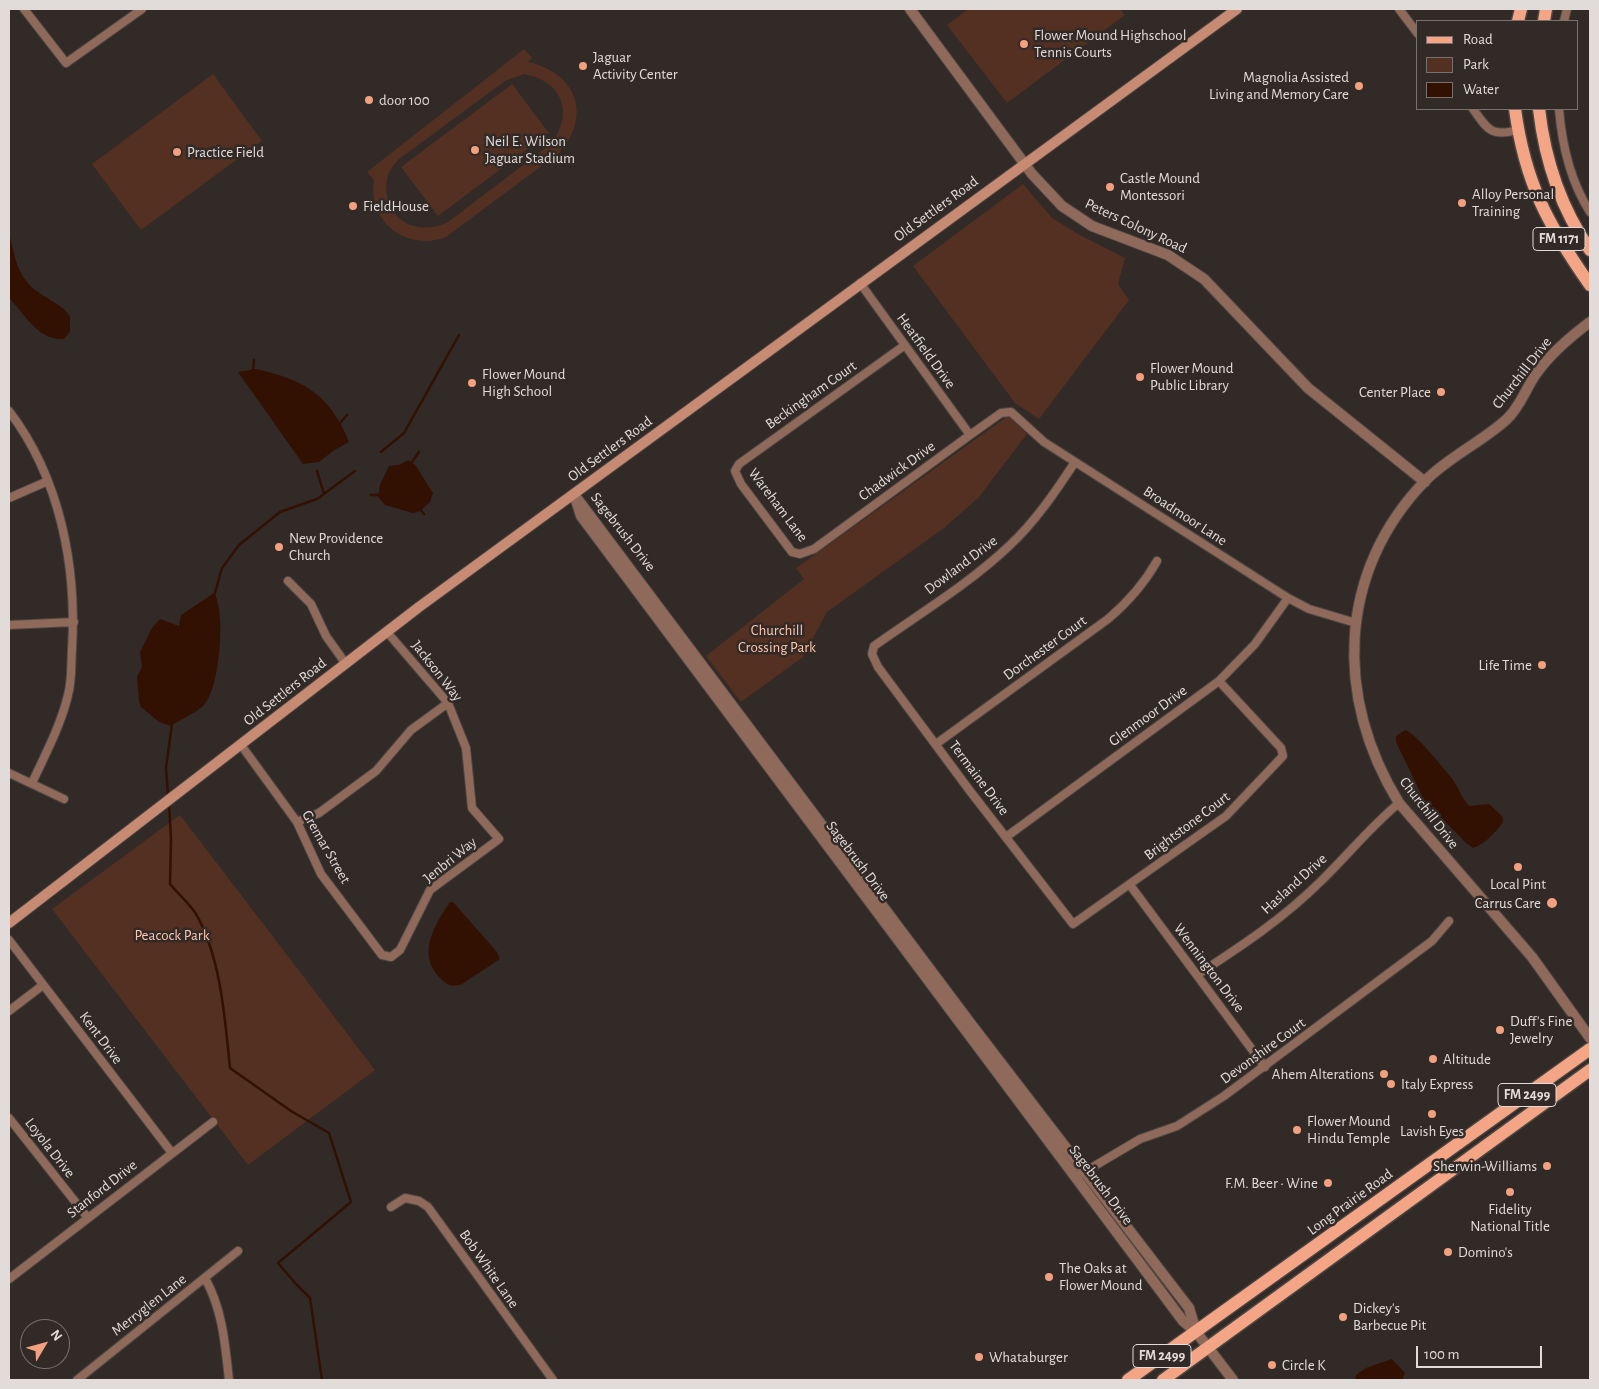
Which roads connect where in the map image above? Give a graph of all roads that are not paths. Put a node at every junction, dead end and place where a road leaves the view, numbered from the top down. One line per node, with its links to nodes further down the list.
1 (24, 9): 2 (street)
2 (142, 9)
3 (910, 9): 12 (street, Peters Colony Road)
4 (1237, 9): 12 (main road, Old Settlers Road)
5 (1399, 9): 6 (street)
6 (1416, 31)
7 (1474, 110): 11 (street)
8 (1515, 110): 11 (main road, FM 1171)
9 (1539, 110): 14 (main road, FM 1171)
10 (1559, 110): 13 (street)
11 (1518, 130): 16 (main road, FM 1171)
12 (1024, 163): 15 (main road, Old Settlers Road); 25 (street, Peters Colony Road)
13 (1590, 212)
14 (1590, 250)
15 (860, 283): 18 (street, Heatfield Drive); 26 (main road, Old Settlers Road)
16 (1590, 285)
17 (1590, 322): 25 (street, Churchill Drive)
18 (905, 345): 21 (street, Heatfield Drive); 23 (street, Beckingham Court)
19 (9, 411): 24 (street)
20 (1011, 412): 21 (street, Chadwick Drive); 22 (street, Broadmoor Lane)
21 (970, 434): 28 (street, Chadwick Drive)
22 (1075, 462): 31 (street, Broadmoor Lane); 36 (street, Dowland Drive)
23 (735, 470): 28 (street, Wareham Lane)
24 (48, 481): 27 (street); 32 (street)
25 (1425, 482): 33 (street, Churchill Drive)
26 (574, 494): 35 (main road, Old Settlers Road); 42 (street, Sagebrush Drive)
27 (9, 498)
28 (800, 554)
29 (1157, 561): 40 (street, Dorchester Court)
30 (288, 582): 37 (street)
31 (1288, 598): 33 (street, Broadmoor Lane); 38 (street, Glenmoor Drive)
32 (74, 622): 34 (street); 44 (street)
33 (1356, 623): 46 (street, Churchill Drive)
34 (9, 625)
35 (388, 632): 37 (main road, Old Settlers Road); 39 (street, Jackson Way)
36 (872, 654): 40 (street, Termaine Drive)
37 (346, 664): 41 (main road, Old Settlers Road)
38 (1219, 681): 48 (street, Glenmoor Drive); 50 (street, Brightstone Court)
39 (448, 703): 47 (street); 49 (street, Jackson Way)
40 (936, 744): 48 (street, Termaine Drive)
41 (240, 745): 47 (street, Gremar Street); 53 (main road, Old Settlers Road)
42 (777, 769): 66 (street, Sagebrush Drive); 67 (street, Sagebrush Drive)
43 (9, 772): 44 (street)
44 (32, 783): 45 (street)
45 (64, 799)
46 (1399, 803): 56 (street, Hasland Drive); 59 (street, Churchill Drive)
47 (297, 822): 55 (street, Gremar Street)
48 (1006, 837): 51 (street, Termaine Drive)
49 (499, 839): 55 (street, Jenbri Way)
50 (1130, 886): 51 (street, Brightstone Court); 56 (street, Wennington Drive)
51 (1068, 917)
52 (1449, 921): 61 (street, Devonshire Court)
53 (9, 923)
54 (9, 940): 57 (street, Kent Drive)
55 (390, 957)
56 (1197, 975): 61 (street, Wennington Drive)
57 (43, 985): 58 (street); 65 (street, Kent Drive)
58 (9, 1011)
59 (1590, 1038)
60 (1590, 1049): 68 (main road, Long Prairie Road / FM 2499)
61 (1265, 1067): 66 (street, Devonshire Court)
62 (1590, 1070): 70 (main road, FM 2499)
63 (9, 1118): 71 (street, Loyola Drive)
64 (213, 1122): 65 (street, Stanford Drive)
65 (172, 1153): 71 (street, Stanford Drive)
66 (1085, 1172): 67 (street, Devonshire Court); 73 (street, Sagebrush Drive)
67 (1075, 1177): 72 (street, Sagebrush Drive)
68 (1392, 1192): 70 (main road); 77 (main road, Long Prairie Road / FM 2499)
69 (391, 1207): 81 (street, Bob White Lane)
70 (1401, 1207): 78 (main road, FM 2499)
71 (88, 1218): 76 (street, Stanford Drive)
72 (1111, 1223): 73 (street); 77 (street, Sagebrush Drive)
73 (1142, 1246): 77 (street, Sagebrush Drive)
74 (238, 1251): 75 (street, Merryglen Lane)
75 (205, 1278): 79 (street, Merryglen Lane); 80 (street)
76 (9, 1279)
77 (1196, 1332): 78 (street, Sagebrush Drive); 82 (main road, Long Prairie Road / FM 2499)
78 (1208, 1346): 83 (main road, FM 2499); 84 (street, Sagebrush Drive)
79 (77, 1380)
80 (229, 1380)
81 (553, 1380)
82 (1128, 1380)
83 (1163, 1380)
84 (1233, 1380)

